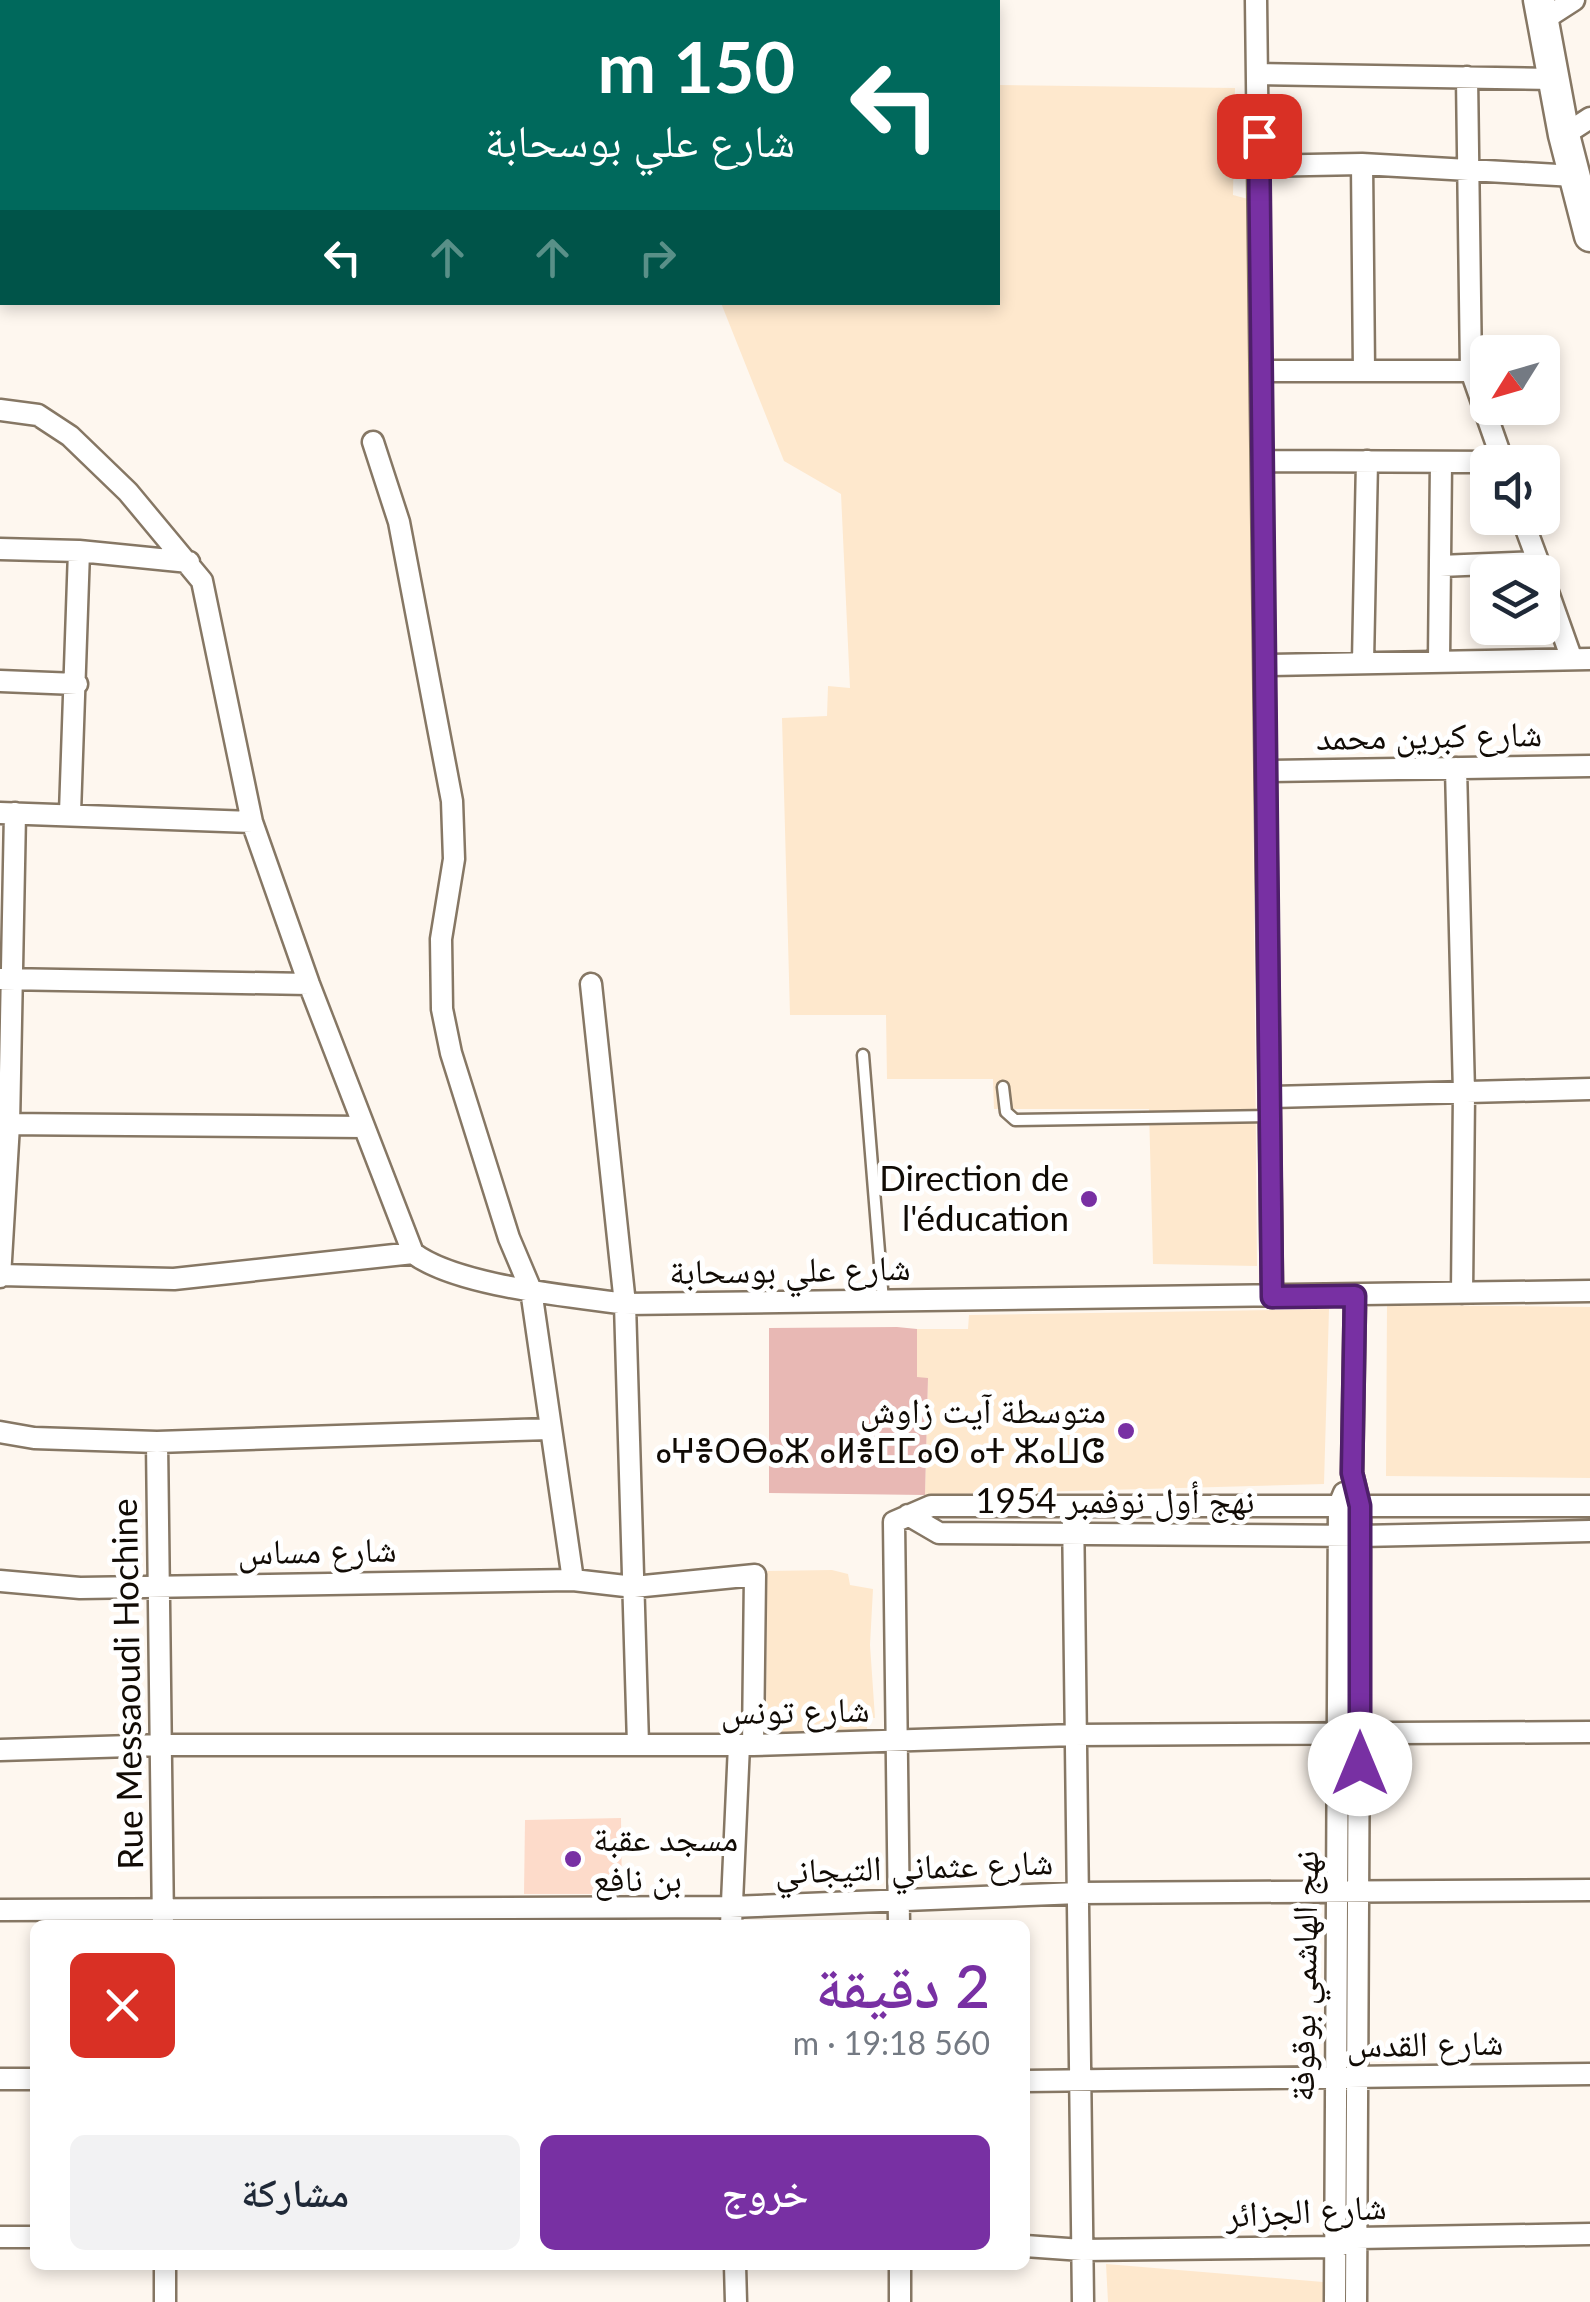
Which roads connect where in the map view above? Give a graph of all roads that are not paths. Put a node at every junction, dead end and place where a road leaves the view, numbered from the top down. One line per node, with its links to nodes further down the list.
1 (1256, 0): 4 (street)
2 (1574, 0): 3 (street)
3 (1541, 10): 6 (main road)
4 (1258, 74): 5 (street); 9 (street)
5 (1466, 77): 6 (street); 10 (street)
6 (1553, 78): 7 (main road)
7 (1577, 126): 11 (main road)
8 (1362, 164): 9 (street); 10 (street); 15 (street)
9 (1260, 166): 14 (street)
10 (1466, 168): 11 (street); 13 (street)
11 (1575, 176): 12 (main road)
12 (1590, 236)
13 (1470, 335)
14 (1262, 370): 15 (street); 19 (street)
15 (1364, 371): 16 (street)
16 (1470, 371)
17 (0, 410): 25 (street)
18 (373, 442): 53 (street)
19 (1264, 461): 20 (street); 32 (street)
20 (1366, 461): 21 (street); 31 (street)
21 (1441, 462): 22 (street); 26 (street)
22 (1470, 462)
23 (0, 549): 24 (street)
24 (79, 551): 25 (street); 34 (street)
25 (189, 562): 40 (street)
26 (1440, 566): 27 (street); 30 (street)
27 (1470, 567)
28 (1560, 613): 29 (street)
29 (1580, 658): 30 (street)
30 (1439, 660): 31 (street)
31 (1364, 662): 32 (street)
32 (1267, 664): 37 (street)
33 (0, 682): 34 (street)
34 (76, 684): 39 (street)
35 (1590, 766): 36 (street, شارع كبرين محمد)
36 (1456, 768): 37 (street, شارع كبرين محمد); 47 (street)
37 (1268, 771): 48 (street)
38 (7, 813): 39 (street); 41 (street)
39 (70, 813): 40 (street)
40 (252, 822): 42 (street)
41 (6, 979): 42 (street); 49 (street)
42 (309, 984): 50 (street)
43 (591, 984): 59 (street)
44 (863, 1055): 58 (lane)
45 (1003, 1086): 48 (lane)
46 (1590, 1089): 47 (street)
47 (1464, 1093): 48 (street); 55 (street)
48 (1272, 1107): 57 (street)
49 (5, 1125): 50 (street); 52 (street)
50 (364, 1127): 51 (street)
51 (413, 1252): 52 (street); 53 (street, شارع علي بوسحابة)
52 (0, 1276)
53 (531, 1290): 59 (street, شارع علي بوسحابة); 60 (street)
54 (1590, 1290): 55 (street, شارع علي بوسحابة)
55 (1462, 1293): 56 (street, شارع علي بوسحابة)
56 (1355, 1296): 57 (street, شارع علي بوسحابة); 63 (street, نهج الهاشمي بوقوفة)
57 (1272, 1297): 58 (street, شارع علي بوسحابة)
58 (883, 1301): 59 (street, شارع علي بوسحابة)
59 (626, 1304): 73 (street)
60 (549, 1429): 62 (street); 70 (street)
61 (0, 1432): 62 (street)
62 (157, 1442): 72 (street, Rue Messaoudi Hochine)
63 (1350, 1505): 64 (street, نهج أول نوفمبر 1954); 65 (street, نهج أول نوفمبر 1954); 69 (street, نهج الهاشمي بوقوفة)
64 (1586, 1506): 67 (street)
65 (1073, 1508): 66 (street, نهج أول نوفمبر 1954); 68 (street)
66 (901, 1518): 68 (street, نهج أول نوفمبر 1954); 77 (street)
67 (1586, 1531): 69 (street, نهج أول نوفمبر 1954)
68 (1073, 1534): 69 (street, نهج أول نوفمبر 1954); 76 (street)
69 (1350, 1535): 74 (street, نهج الهاشمي بوقوفة)
70 (573, 1580): 72 (street, شارع مساس); 73 (street, شارع مساس)
71 (0, 1581): 72 (street, شارع مساس)
72 (161, 1586): 79 (street, Rue Messaoudi Hochine)
73 (634, 1588): 78 (street); 80 (street, شارع مساس)
74 (1351, 1732): 75 (street, شارع تونس); 76 (street, شارع تونس); 84 (street, نهج الهاشمي بوقوفة); 85 (street, نهج الهاشمي بوقوفة)
75 (1590, 1732)
76 (1076, 1735): 77 (street, شارع تونس); 83 (street)
77 (894, 1742): 80 (street, شارع تونس); 86 (street)
78 (638, 1744): 79 (street, شارع تونس); 80 (street, شارع تونس)
79 (164, 1745): 81 (street, شارع تونس); 89 (street, Rue Messaoudi Hochine)
80 (746, 1745): 88 (street)
81 (0, 1750)
82 (1590, 1890): 84 (street, شارع عثماني التيجاني)
83 (1079, 1894): 85 (street, شارع عثماني التيجاني); 86 (street, شارع عثماني التيجاني); 97 (street)
84 (1360, 1894): 85 (street, شارع عثماني التيجاني); 95 (street, نهج الهاشمي بوقوفة)
85 (1337, 1895): 94 (street, نهج الهاشمي بوقوفة)
86 (899, 1900): 88 (street, شارع عثماني التيجاني); 90 (street)
87 (0, 1910): 89 (street, شارع عثماني التيجاني)
88 (730, 1916): 89 (street, شارع عثماني التيجاني)
89 (163, 1917)
90 (899, 1920)
91 (1590, 2074): 95 (street, شارع القدس)
92 (0, 2079): 93 (street)
93 (30, 2079)
94 (1334, 2079): 95 (street, شارع القدس); 97 (street, شارع القدس); 103 (street, نهج الهاشمي بوقوفة)
95 (1359, 2079): 101 (street, نهج الهاشمي بوقوفة)
96 (1030, 2082): 97 (street, شارع القدس)
97 (1082, 2082): 104 (street)
98 (1590, 2234): 101 (street, شارع الجزائر)
99 (0, 2237): 100 (street)
100 (30, 2237)
101 (1357, 2238): 103 (street, شارع الجزائر); 113 (street, نهج الهاشمي بوقوفة)
102 (1030, 2246): 104 (street, شارع الجزائر)
103 (1337, 2247): 104 (street, شارع الجزائر); 112 (street, نهج الهاشمي بوقوفة)
104 (1082, 2250): 111 (street)
105 (165, 2270): 108 (street)
106 (735, 2270): 109 (street)
107 (900, 2270): 110 (street)
108 (166, 2302)
109 (736, 2302)
110 (900, 2302)
111 (1083, 2302)
112 (1336, 2302)
113 (1356, 2302)

